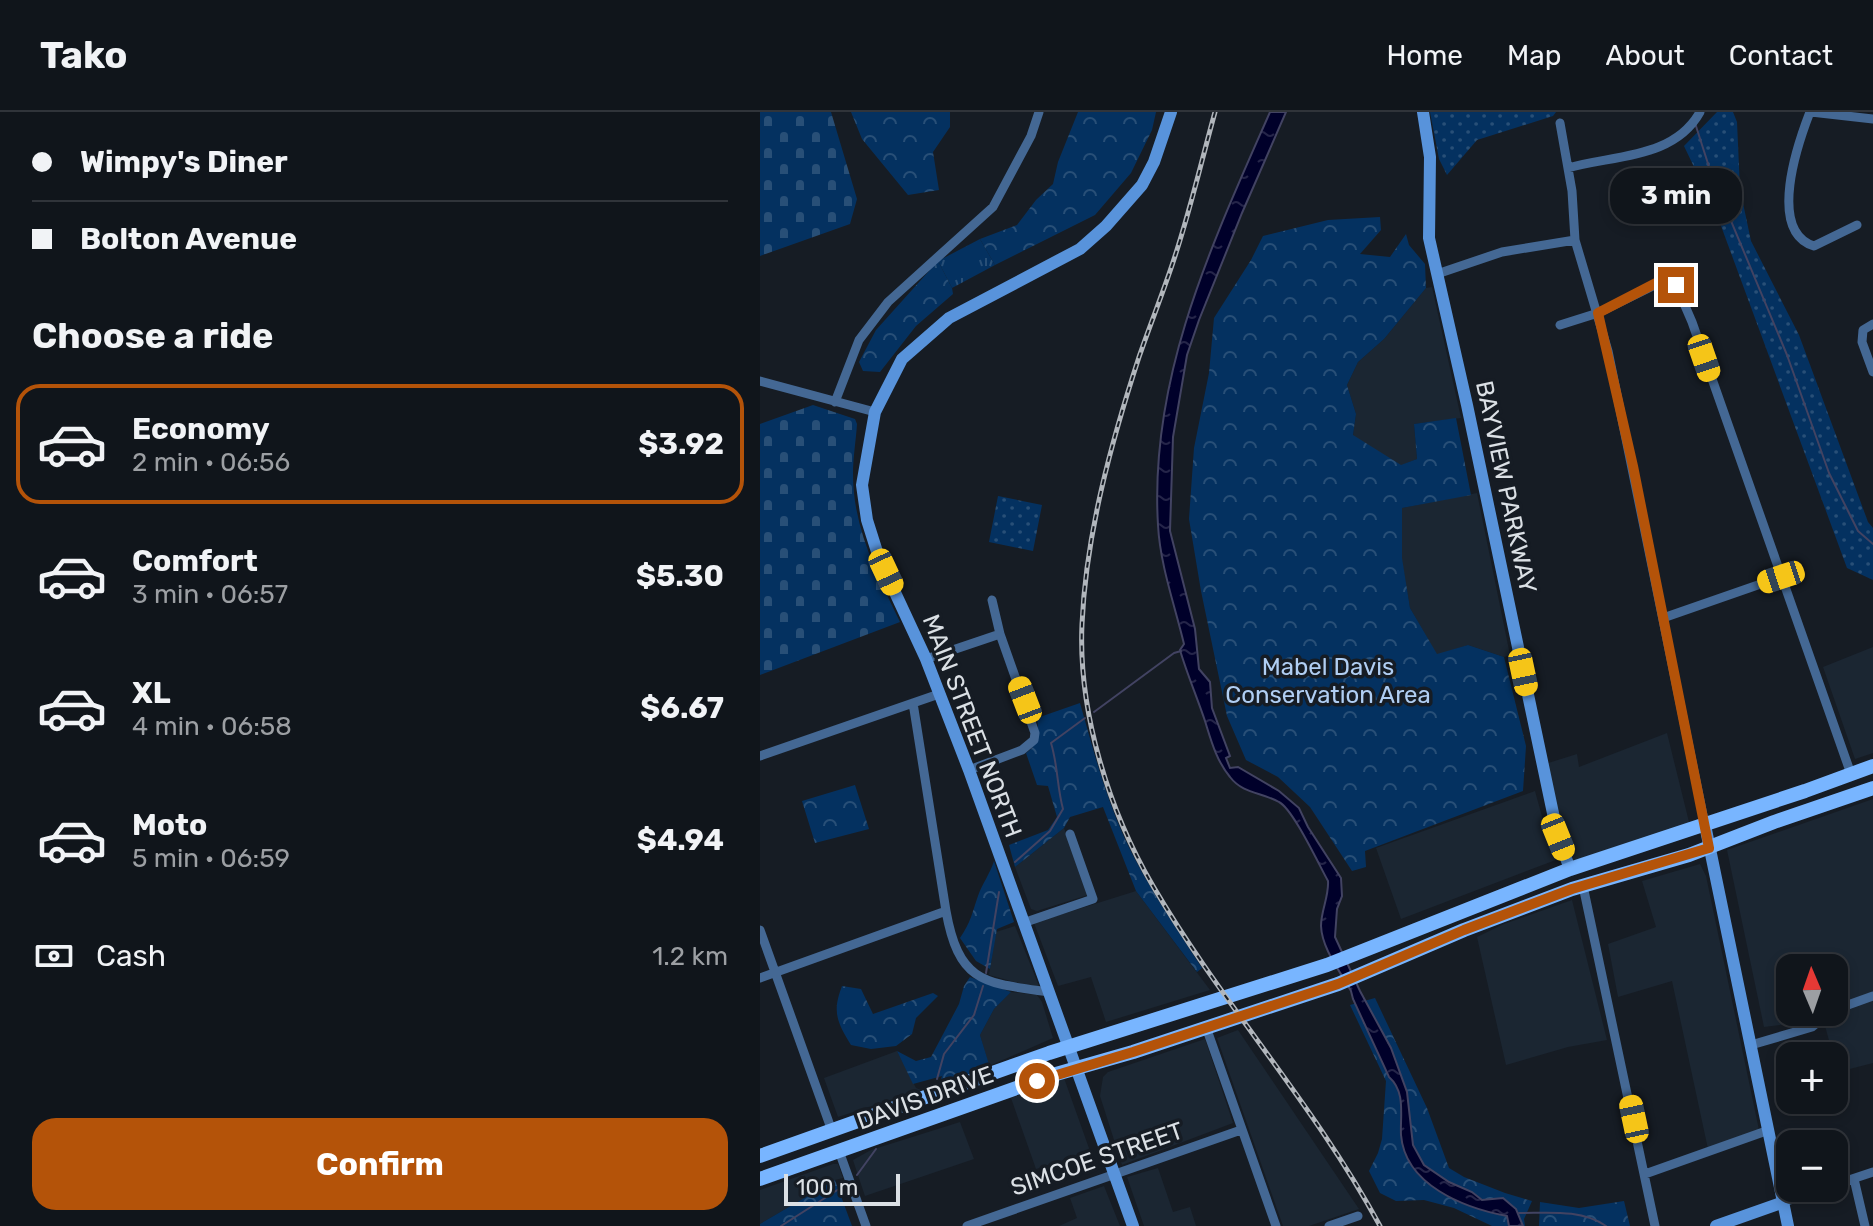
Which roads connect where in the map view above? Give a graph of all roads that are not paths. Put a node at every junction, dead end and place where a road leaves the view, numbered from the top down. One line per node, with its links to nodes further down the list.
1 (1039, 112): 17 (street)
2 (1171, 112): 18 (main road, MAIN STREET NORTH)
3 (1423, 112): 11 (main road, BAYVIEW PARKWAY)
4 (1700, 112): 8 (street)
5 (1810, 112): 6 (street); 9 (street)
6 (1873, 119)
7 (1560, 123): 8 (street)
8 (1568, 168): 10 (street)
9 (1857, 225)
10 (1575, 240): 11 (street); 12 (street)
11 (1437, 274): 34 (main road, BAYVIEW PARKWAY)
12 (1598, 313): 14 (street); 19 (street); 21 (street)
13 (1873, 324): 15 (street)
14 (1560, 325)
15 (1873, 372)
16 (760, 381): 17 (street)
17 (835, 402): 18 (street)
18 (875, 412): 23 (main road, MAIN STREET NORTH)
19 (1781, 577): 21 (street); 29 (street)
20 (992, 600): 22 (street)
21 (1663, 618): 31 (street)
22 (1000, 634): 23 (street); 28 (street)
23 (926, 659): 24 (main road, MAIN STREET NORTH)
24 (939, 694): 25 (street); 28 (main road, MAIN STREET NORTH)
25 (913, 703): 26 (street); 36 (street)
26 (760, 756)
27 (1873, 766): 29 (main road, DAVIS DRIVE)
28 (969, 770): 37 (main road, MAIN STREET NORTH)
29 (1851, 774): 31 (main road, DAVIS DRIVE)
30 (1873, 788): 33 (main road, DAVIS DRIVE)
31 (1705, 825): 33 (main road); 34 (main road, DAVIS DRIVE)
32 (1070, 834): 37 (street)
33 (1709, 848): 35 (main road, DAVIS DRIVE); 46 (main road)
34 (1570, 869): 47 (main road, DAVIS DRIVE)
35 (1583, 886): 45 (main road, DAVIS DRIVE); 56 (street)
36 (946, 911): 39 (street); 41 (street)
37 (1023, 923): 41 (main road, MAIN STREET NORTH)
38 (760, 930): 39 (street)
39 (775, 972): 40 (street); 50 (street)
40 (760, 978)
41 (1049, 992): 47 (main road, MAIN STREET NORTH)
42 (1873, 996): 43 (street)
43 (1848, 1005)
44 (1813, 1026): 46 (street)
45 (1206, 1027): 47 (main road, DAVIS DRIVE); 48 (street)
46 (1751, 1045): 49 (main road)
47 (1073, 1058): 50 (main road, DAVIS DRIVE); 51 (main road, DAVIS DRIVE); 55 (main road, MAIN STREET NORTH)
48 (1241, 1130): 55 (street, SIMCOE STREET); 65 (street)
49 (1769, 1130): 53 (main road); 56 (street)
50 (832, 1131): 52 (main road, DAVIS DRIVE)
51 (839, 1151): 57 (main road, DAVIS DRIVE); 62 (street)
52 (760, 1156)
53 (1776, 1164)
54 (1873, 1172): 58 (street)
55 (1113, 1174): 63 (street, SIMCOE STREET); 64 (main road, MAIN STREET NORTH)
56 (1645, 1174): 67 (street)
57 (760, 1179)
58 (1854, 1179): 59 (street); 70 (street)
59 (1848, 1181)
60 (1784, 1202): 68 (main road); 69 (main road)
61 (1358, 1216): 66 (street)
62 (866, 1226)
63 (967, 1226)
64 (1133, 1226)
65 (1276, 1226)
66 (1329, 1226)
67 (1655, 1226)
68 (1716, 1226)
69 (1788, 1226)
70 (1865, 1226)

